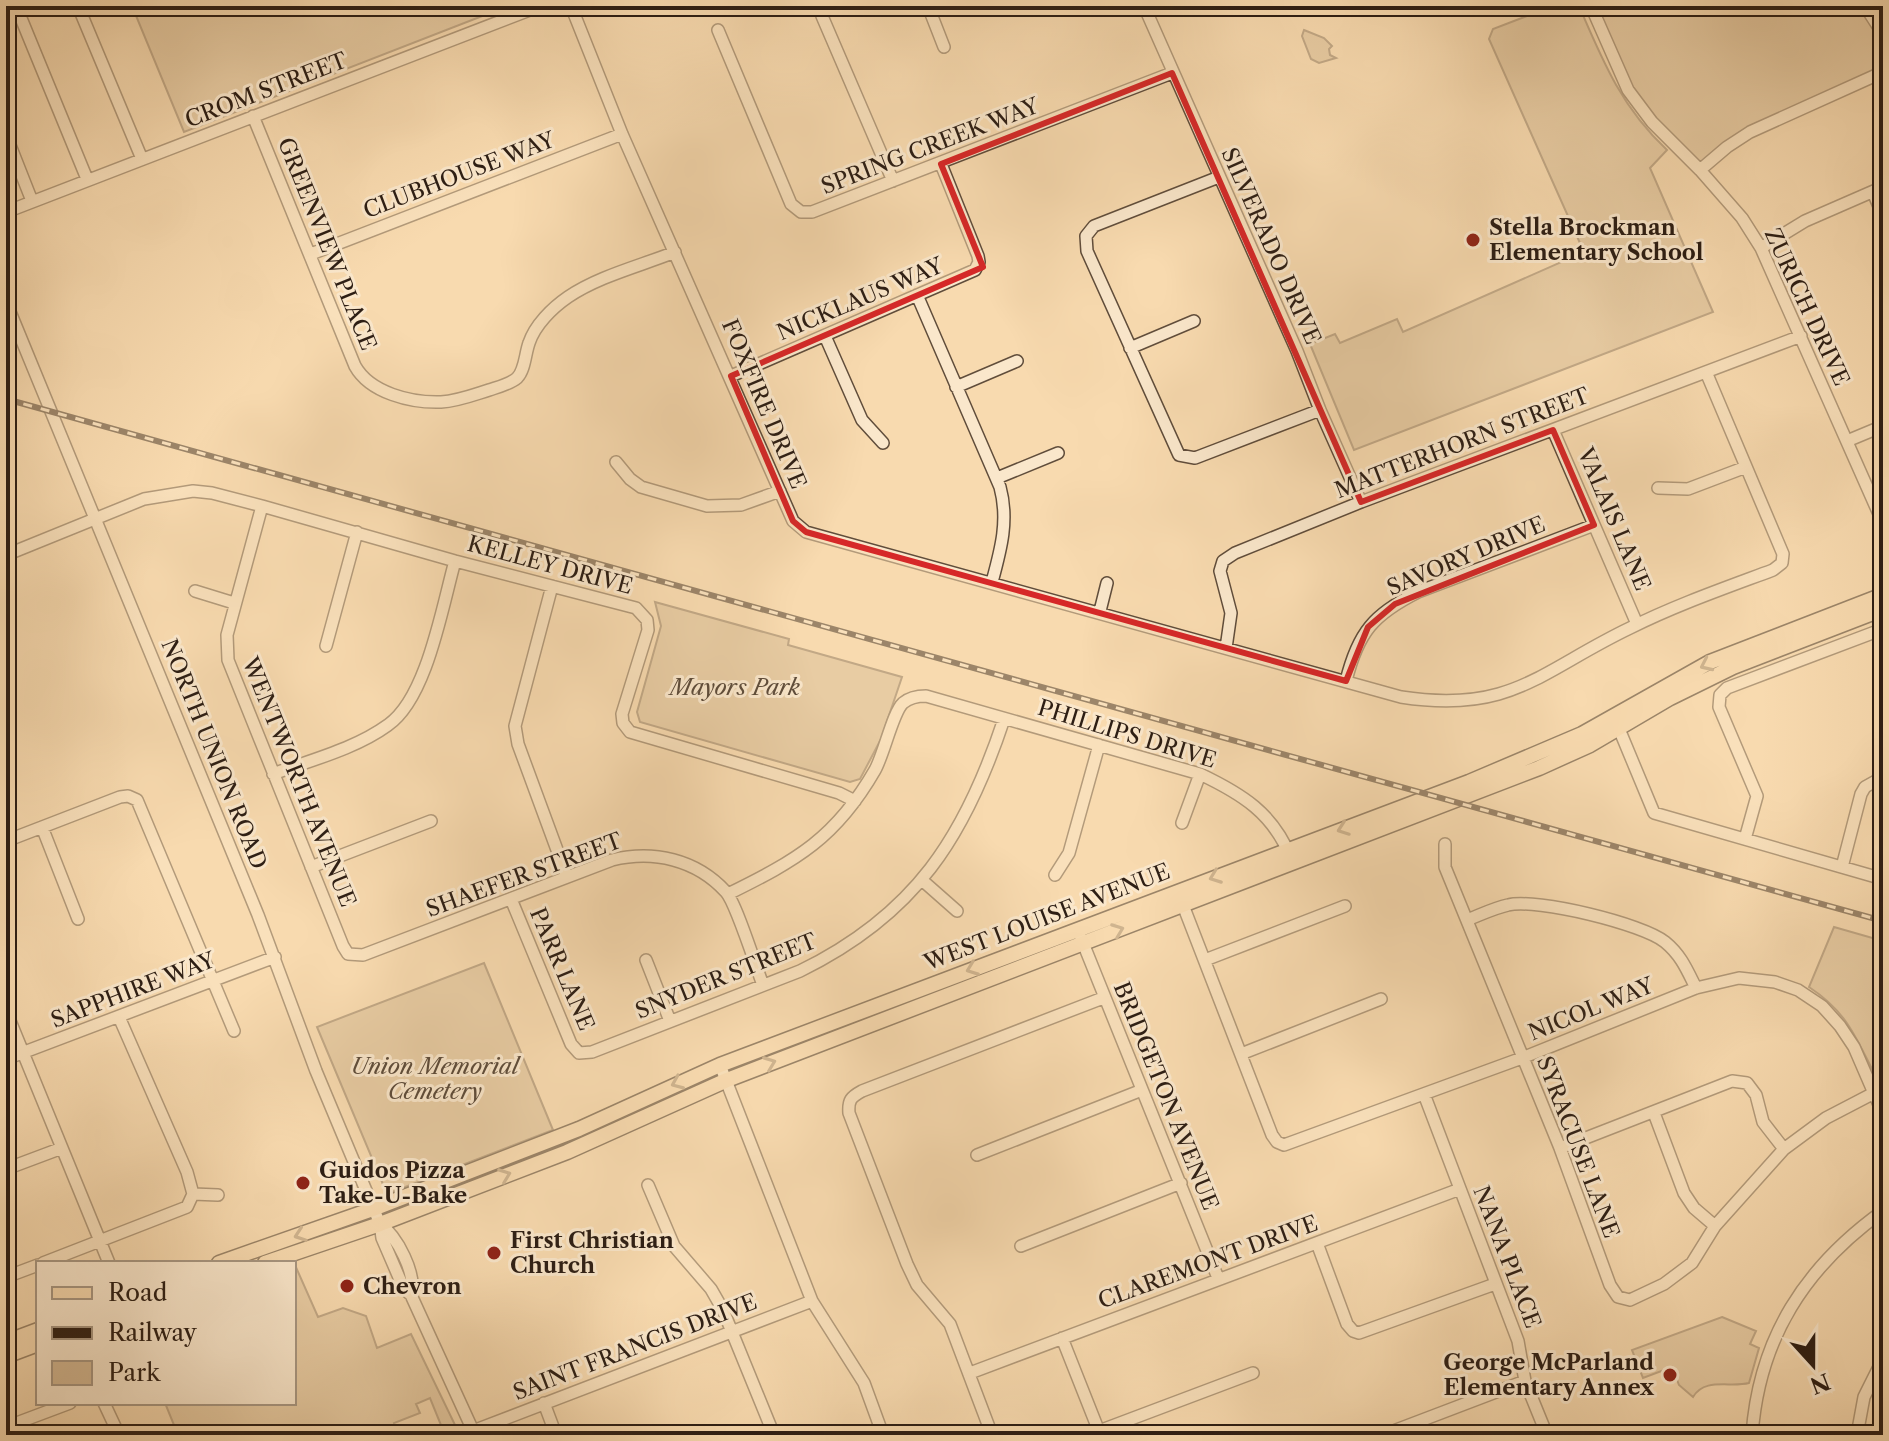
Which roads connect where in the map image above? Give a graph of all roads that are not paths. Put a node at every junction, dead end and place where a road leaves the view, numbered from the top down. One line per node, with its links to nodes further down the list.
1 (16, 6): 22 (street)
2 (78, 6): 18 (street)
3 (540, 6): 15 (street, CROM STREET)
4 (571, 6): 16 (street, FOXFIRE DRIVE)
5 (822, 6): 23 (street)
6 (928, 6): 12 (street)
7 (1144, 6): 14 (street, SILVERADO DRIVE)
8 (1591, 6): 20 (street, ZURICH DRIVE)
9 (1865, 6): 11 (street)
10 (718, 30): 23 (street, SPRING CREEK WAY)
11 (1883, 34)
12 (944, 47)
13 (1883, 72): 20 (street)
14 (1172, 73): 19 (street, SPRING CREEK WAY); 21 (street, SILVERADO DRIVE)
15 (253, 116): 18 (street, CROM STREET); 30 (street, GREENVIEW PLACE)
16 (622, 134): 29 (street, FOXFIRE DRIVE); 30 (street, CLUBHOUSE WAY)
17 (6, 135): 25 (street)
18 (142, 159): 22 (street, CROM STREET)
19 (941, 164): 23 (street, SPRING CREEK WAY); 31 (street, NICKLAUS WAY)
20 (1700, 170): 28 (street, ZURICH DRIVE)
21 (1219, 177): 36 (street); 41 (street, SILVERADO DRIVE)
22 (87, 179): 25 (street, CROM STREET)
23 (893, 181)
24 (1878, 190): 27 (street); 28 (street)
25 (32, 201): 26 (street, CROM STREET)
26 (6, 212)
27 (1883, 216)
28 (1761, 248): 35 (street, ZURICH DRIVE)
29 (675, 252): 30 (street, GREENVIEW PLACE); 39 (street, FOXFIRE DRIVE)
30 (311, 254)
31 (917, 295): 34 (street, NICKLAUS WAY); 40 (street)
32 (6, 302): 54 (street, NORTH UNION ROAD)
33 (1194, 321): 36 (street)
34 (825, 336): 39 (street, NICKLAUS WAY); 45 (street)
35 (1801, 336): 38 (street, MATTERHORN STREET); 44 (street, ZURICH DRIVE)
36 (1130, 348): 41 (street)
37 (1017, 361): 40 (street)
38 (1706, 372): 43 (street, MATTERHORN STREET); 48 (street)
39 (731, 376): 51 (street, FOXFIRE DRIVE)
40 (956, 387): 49 (street)
41 (1320, 410): 52 (street, SILVERADO DRIVE)
42 (1883, 426): 44 (street)
43 (1553, 430): 52 (street, MATTERHORN STREET); 56 (street, VALAIS LANE)
44 (1847, 441): 55 (street, ZURICH DRIVE)
45 (883, 443)
46 (1058, 453): 49 (street)
47 (616, 462): 51 (street)
48 (1746, 467): 50 (street); 68 (street, FOXFIRE DRIVE)
49 (997, 478): 60 (street)
50 (1658, 488)
51 (780, 491): 60 (street, FOXFIRE DRIVE)
52 (1361, 502): 71 (street, MATTERHORN STREET)
53 (262, 506): 54 (street, KELLEY DRIVE); 57 (street, KELLEY DRIVE); 65 (street, WENTWORTH AVENUE)
54 (96, 517): 58 (street, KELLEY DRIVE); 103 (street, NORTH UNION ROAD)
55 (1883, 523)
56 (1594, 525): 68 (street, VALAIS LANE); 72 (street, SAVORY DRIVE)
57 (357, 532): 59 (street, KELLEY DRIVE); 70 (street)
58 (6, 555)
59 (455, 561): 62 (street, KELLEY DRIVE); 76 (street)
60 (992, 582): 67 (street, FOXFIRE DRIVE)
61 (1107, 583): 67 (street)
62 (552, 586): 79 (street, KELLEY DRIVE); 90 (street)
63 (195, 591): 65 (street)
64 (1883, 595): 74 (main road, WEST LOUISE AVENUE, one-way to 74)
65 (234, 603): 76 (street, WENTWORTH AVENUE)
66 (1883, 609): 74 (main road, WEST LOUISE AVENUE)
67 (1100, 611): 71 (street, FOXFIRE DRIVE)
68 (1637, 624): 72 (street, FOXFIRE DRIVE)
69 (1883, 629): 83 (street)
70 (326, 646)
71 (1226, 648): 72 (street, FOXFIRE DRIVE)
72 (1346, 681)
73 (1004, 719): 75 (street, PHILLIPS DRIVE); 79 (street, PHILLIPS DRIVE); 92 (street, SNYDER STREET)
74 (1617, 723): 83 (street); 86 (main road, WEST LOUISE AVENUE)
75 (1099, 745): 77 (street, PHILLIPS DRIVE); 89 (street)
76 (273, 774): 87 (street, WENTWORTH AVENUE)
77 (1200, 774): 81 (street); 86 (street, PHILLIPS DRIVE)
78 (1883, 777): 88 (street)
79 (855, 801): 93 (street)
80 (431, 821): 87 (street)
81 (1182, 823)
82 (42, 827): 84 (street); 98 (street); 106 (street)
83 (1745, 839): 88 (street)
84 (6, 841)
85 (1445, 844): 99 (street, SYRACUSE LANE)
86 (1290, 856): 94 (main road, WEST LOUISE AVENUE)
87 (311, 867): 102 (street, WENTWORTH AVENUE)
88 (1842, 867): 91 (street)
89 (1055, 875)
90 (567, 877): 93 (street, SHAEFER STREET); 95 (street, SHAEFER STREET)
91 (1883, 879)
92 (923, 881): 97 (street); 107 (street, SNYDER STREET)
93 (728, 894): 107 (street)
94 (1181, 898): 100 (main road, WEST LOUISE AVENUE); 101 (main road, WEST LOUISE AVENUE, one-way to 94); 105 (street)
95 (511, 899): 102 (street, SHAEFER STREET); 116 (street, PARR LANE)
96 (1345, 906): 105 (street)
97 (957, 911)
98 (78, 919)
99 (1467, 920): 108 (street); 118 (street, SYRACUSE LANE)
100 (1077, 929): 101 (street, BRIDGETON AVENUE); 120 (main road, WEST LOUISE AVENUE, one-way to 120)
101 (1083, 944): 109 (street, BRIDGETON AVENUE); 121 (main road, WEST LOUISE AVENUE, one-way to 101)
102 (372, 951)
103 (275, 957): 106 (street, SAPPHIRE WAY); 137 (street, NORTH UNION ROAD)
104 (646, 960): 113 (street)
105 (1205, 960): 117 (street)
106 (213, 981): 112 (street, SAPPHIRE WAY); 114 (street)
107 (763, 985): 113 (street, SNYDER STREET)
108 (1696, 988): 118 (street, NICOL WAY); 123 (street, NICOL WAY)
109 (1103, 998): 122 (street, BRIDGETON AVENUE); 160 (street)
110 (1381, 999): 117 (street)
111 (6, 1011): 115 (street)
112 (119, 1017): 115 (street, SAPPHIRE WAY); 135 (street)
113 (670, 1021): 116 (street, SNYDER STREET)
114 (234, 1031)
115 (23, 1053): 119 (street, SAPPHIRE WAY); 127 (street)
116 (579, 1053)
117 (1241, 1054): 124 (street, NICOL WAY)
118 (1522, 1058): 124 (street, NICOL WAY); 128 (street, SYRACUSE LANE)
119 (6, 1059)
120 (720, 1065): 121 (street); 137 (main road, WEST LOUISE AVENUE, one-way to 137)
121 (727, 1080): 139 (main road, WEST LOUISE AVENUE, one-way to 121); 152 (street)
122 (1142, 1090): 130 (street); 132 (street, BRIDGETON AVENUE)
123 (1874, 1093): 126 (street, NICOL WAY); 129 (street)
124 (1424, 1094): 134 (street, NANA PLACE)
125 (1654, 1113): 128 (street); 129 (street); 140 (street)
126 (1883, 1114)
127 (62, 1148): 131 (street); 141 (street)
128 (1560, 1148): 140 (street, SYRACUSE LANE)
129 (1784, 1149): 140 (street)
130 (977, 1155)
131 (6, 1169)
132 (1181, 1183): 143 (street); 150 (street, BRIDGETON AVENUE)
133 (648, 1185): 154 (street)
134 (1460, 1189): 142 (street, CLAREMONT DRIVE); 151 (street, NANA PLACE)
135 (193, 1194): 136 (street); 141 (street)
136 (218, 1195)
137 (373, 1209): 139 (street, NORTH UNION ROAD); 146 (main road, WEST LOUISE AVENUE, one-way to 146)
138 (1883, 1211): 176 (street)
139 (380, 1224): 147 (main road, WEST LOUISE AVENUE); 167 (street, NORTH UNION ROAD)
140 (1715, 1226)
141 (101, 1241): 144 (street); 145 (street)
142 (1317, 1243): 150 (street, CLAREMONT DRIVE); 151 (street)
143 (1021, 1246)
144 (48, 1261)
145 (108, 1261)
146 (225, 1261)
147 (271, 1261)
148 (36, 1266): 149 (street)
149 (6, 1277)
150 (1218, 1278): 155 (street, CLAREMONT DRIVE)
151 (1495, 1284): 162 (street, NANA PLACE)
152 (812, 1301): 154 (street, SAINT FRANCIS DRIVE); 172 (street)
153 (36, 1331): 156 (main road)
154 (733, 1331): 163 (street, SAINT FRANCIS DRIVE); 171 (street)
155 (1062, 1338): 160 (street, CLAREMONT DRIVE); 168 (street)
156 (6, 1342)
157 (36, 1345): 158 (main road)
158 (6, 1356)
159 (1883, 1359): 177 (street)
160 (970, 1373): 173 (street)
161 (1253, 1373): 168 (street)
162 (1525, 1381): 174 (street); 175 (street, NANA PLACE)
163 (544, 1403): 167 (street, SAINT FRANCIS DRIVE); 170 (street)
164 (65, 1405): 166 (street)
165 (105, 1405): 169 (street)
166 (6, 1427)
167 (474, 1433)
168 (1100, 1433)
169 (119, 1435)
170 (556, 1435)
171 (774, 1435)
172 (883, 1435)
173 (992, 1435)
174 (1383, 1435)
175 (1547, 1435)
176 (1752, 1435)
177 (1857, 1435)

